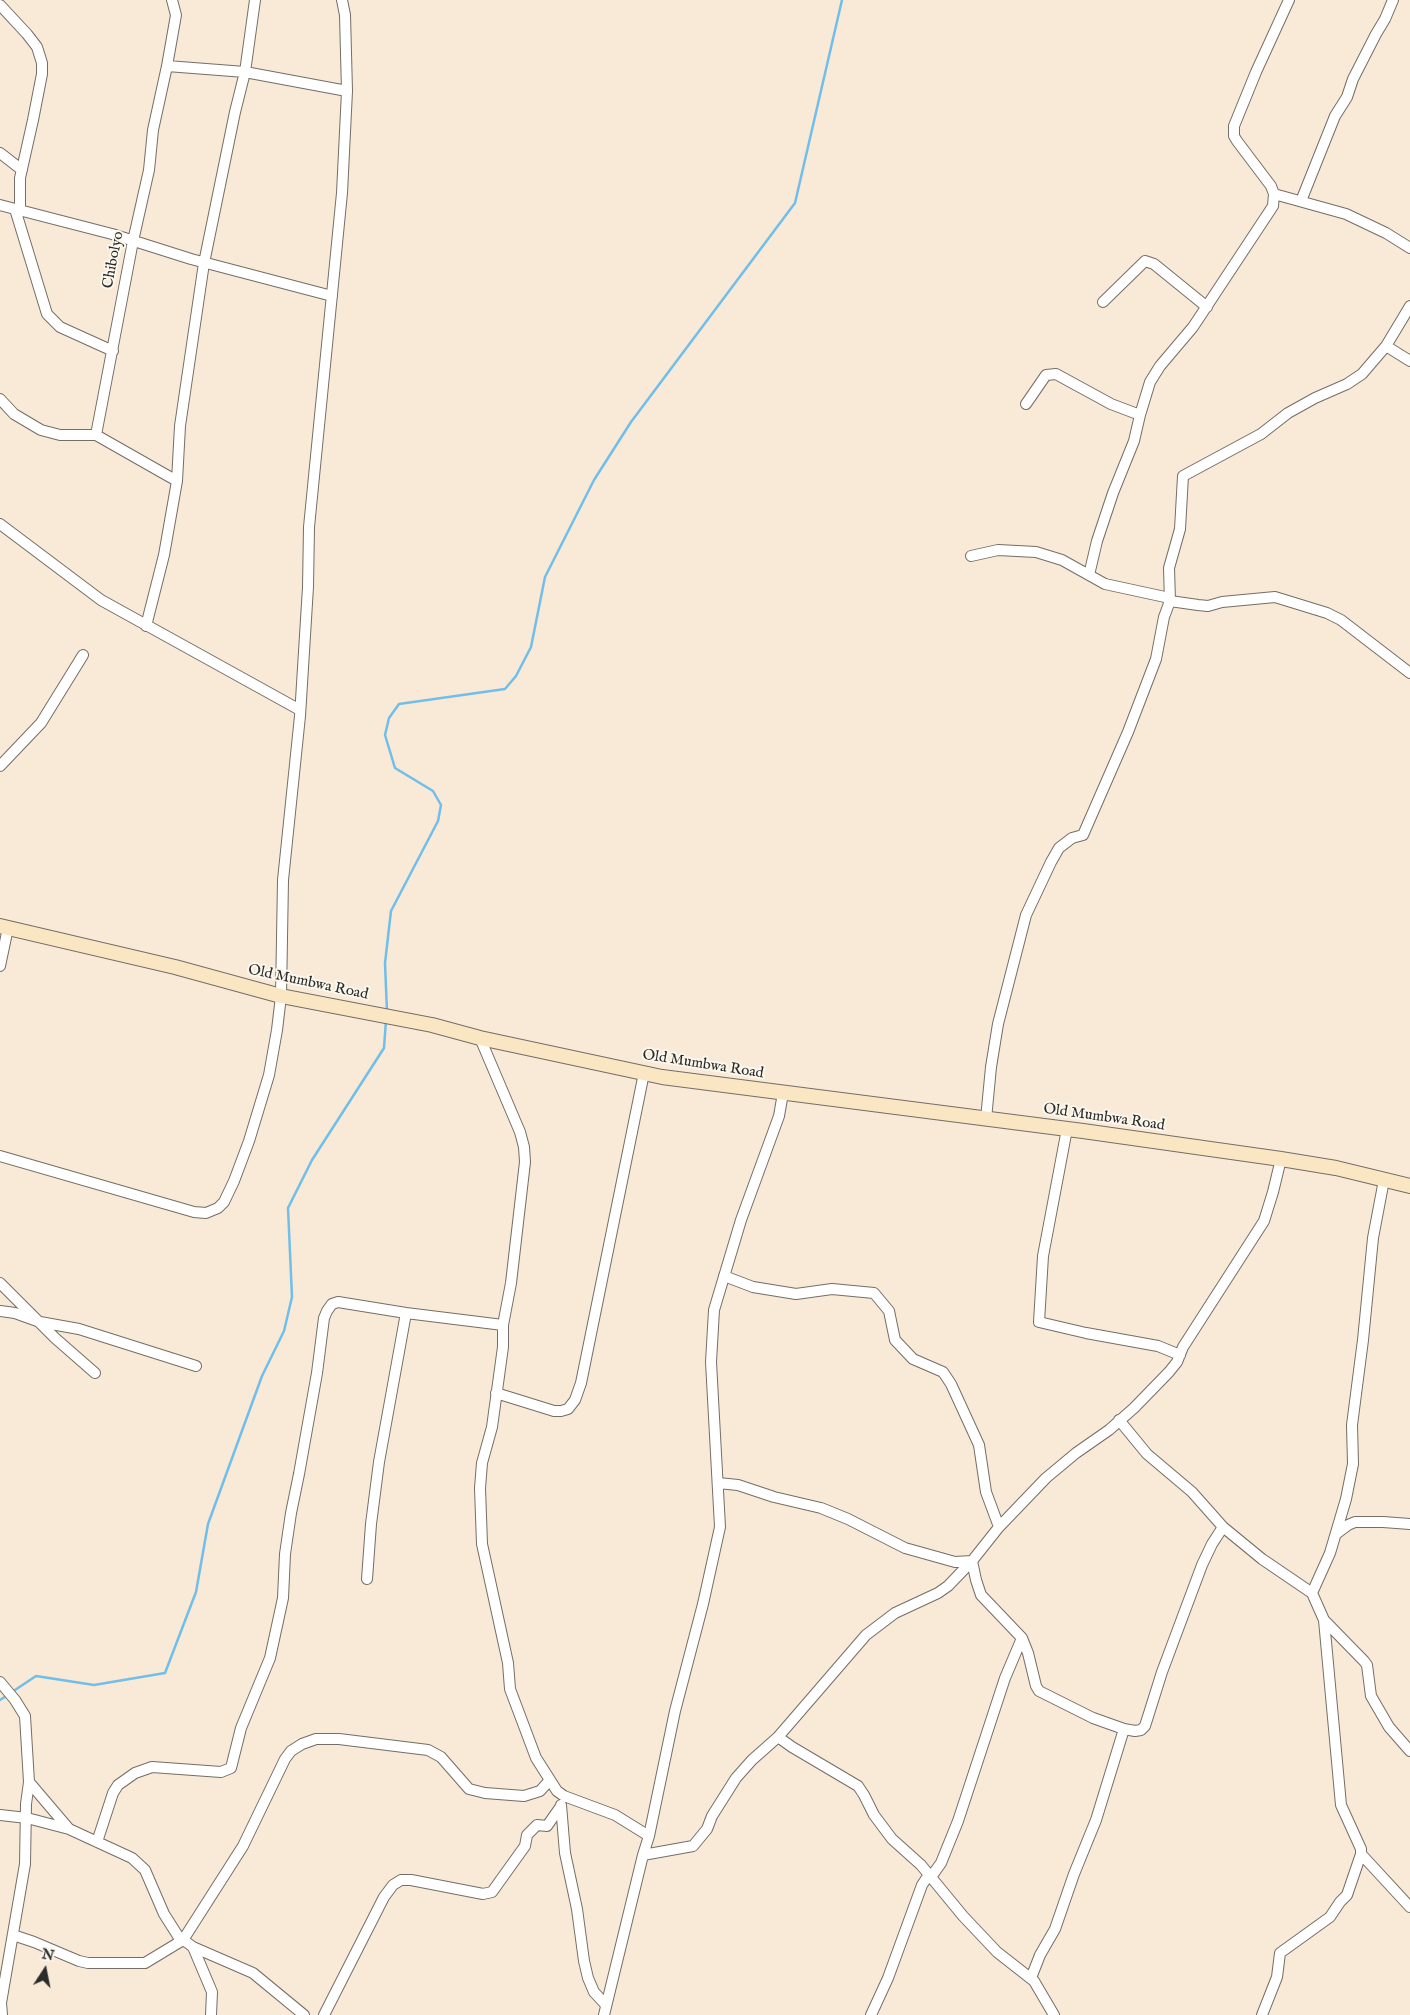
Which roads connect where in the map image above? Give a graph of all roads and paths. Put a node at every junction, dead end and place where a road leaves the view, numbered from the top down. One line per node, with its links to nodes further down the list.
1 (172, 0): 7 (street, Chibolyo)
2 (255, 0): 8 (street)
3 (342, 0): 9 (street)
4 (1290, 0): 12 (street)
5 (1393, 0): 13 (street)
6 (0, 5): 11 (street)
7 (168, 66): 8 (street); 16 (street, Chibolyo)
8 (245, 72): 9 (street); 18 (street)
9 (347, 91): 19 (street)
10 (0, 153): 11 (street)
11 (22, 170): 15 (street)
12 (1274, 194): 13 (street); 21 (street)
13 (1302, 201): 17 (street)
14 (0, 205): 15 (street)
15 (18, 209): 16 (street); 24 (street)
16 (133, 241): 18 (street); 24 (street, Chibolyo)
17 (1410, 248)
18 (204, 262): 19 (street); 30 (street)
19 (332, 296): 38 (street)
20 (1104, 302): 21 (street)
21 (1207, 306): 28 (street)
22 (1410, 306): 23 (street)
23 (1386, 346): 25 (street); 34 (street)
24 (113, 351): 29 (street, Chibolyo)
25 (1410, 361)
26 (0, 399): 29 (street)
27 (1026, 404): 28 (street)
28 (1140, 415): 33 (street)
29 (96, 435): 30 (street)
30 (177, 481): 35 (street)
31 (0, 524): 35 (street)
32 (971, 556): 33 (street)
33 (1089, 574): 34 (street)
34 (1170, 601): 37 (street); 46 (street)
35 (146, 626): 38 (street)
36 (83, 654): 39 (street)
37 (1410, 673)
38 (300, 710): 42 (street)
39 (0, 766)
40 (4, 927): 41 (street); 42 (main road, Old Mumbwa Road)
41 (0, 966)
42 (281, 996): 43 (main road, Old Mumbwa Road); 48 (street)
43 (480, 1038): 44 (main road, Old Mumbwa Road); 57 (street)
44 (644, 1073): 45 (main road, Old Mumbwa Road); 61 (street)
45 (783, 1093): 46 (main road, Old Mumbwa Road); 52 (street)
46 (986, 1119): 47 (main road, Old Mumbwa Road)
47 (1067, 1129): 49 (main road, Old Mumbwa Road); 58 (street)
48 (0, 1156)
49 (1281, 1159): 50 (main road, Old Mumbwa Road); 58 (street)
50 (1384, 1180): 51 (main road, Old Mumbwa Road); 67 (street)
51 (1410, 1186)
52 (724, 1276): 63 (street); 65 (street)
53 (0, 1283): 56 (street)
54 (0, 1311): 56 (street)
55 (406, 1313): 57 (street); 69 (street); 84 (street)
56 (40, 1322): 59 (street); 60 (street)
57 (503, 1325): 61 (street)
58 (1180, 1355): 62 (street)
59 (196, 1366)
60 (95, 1373)
61 (496, 1393): 77 (street)
62 (1119, 1420): 65 (street); 66 (street)
63 (718, 1483): 68 (street); 83 (street)
64 (1410, 1524): 67 (street)
65 (999, 1527): 68 (street)
66 (1224, 1527): 70 (street); 74 (street)
67 (1336, 1534): 70 (street)
68 (972, 1561): 72 (street); 75 (street)
69 (367, 1579)
70 (1312, 1593): 71 (street)
71 (1324, 1620): 76 (street); 85 (street)
72 (1022, 1638): 74 (street); 87 (street)
73 (0, 1682): 78 (street)
74 (1124, 1729): 92 (street)
75 (778, 1737): 86 (street); 87 (street)
76 (1410, 1751)
77 (549, 1781): 79 (street); 90 (street)
78 (29, 1782): 81 (street); 82 (street)
79 (562, 1801): 83 (street); 93 (street); 97 (street)
80 (0, 1815): 81 (street)
81 (27, 1818): 82 (street); 89 (street)
82 (69, 1829): 84 (street)
83 (649, 1836): 86 (street)
84 (97, 1842): 90 (street)
85 (1361, 1854): 88 (street); 100 (street)
86 (642, 1855): 93 (street)
87 (931, 1877): 92 (street); 98 (street)
88 (1410, 1907)
89 (14, 1935): 90 (street); 94 (street)
90 (183, 1940): 91 (street)
91 (193, 1947): 95 (street); 96 (street)
92 (1031, 1978): 99 (street)
93 (605, 2010)
94 (2, 2015)
95 (211, 2015)
96 (304, 2015)
97 (324, 2015)
98 (871, 2015)
99 (1054, 2015)
100 (1262, 2015)

